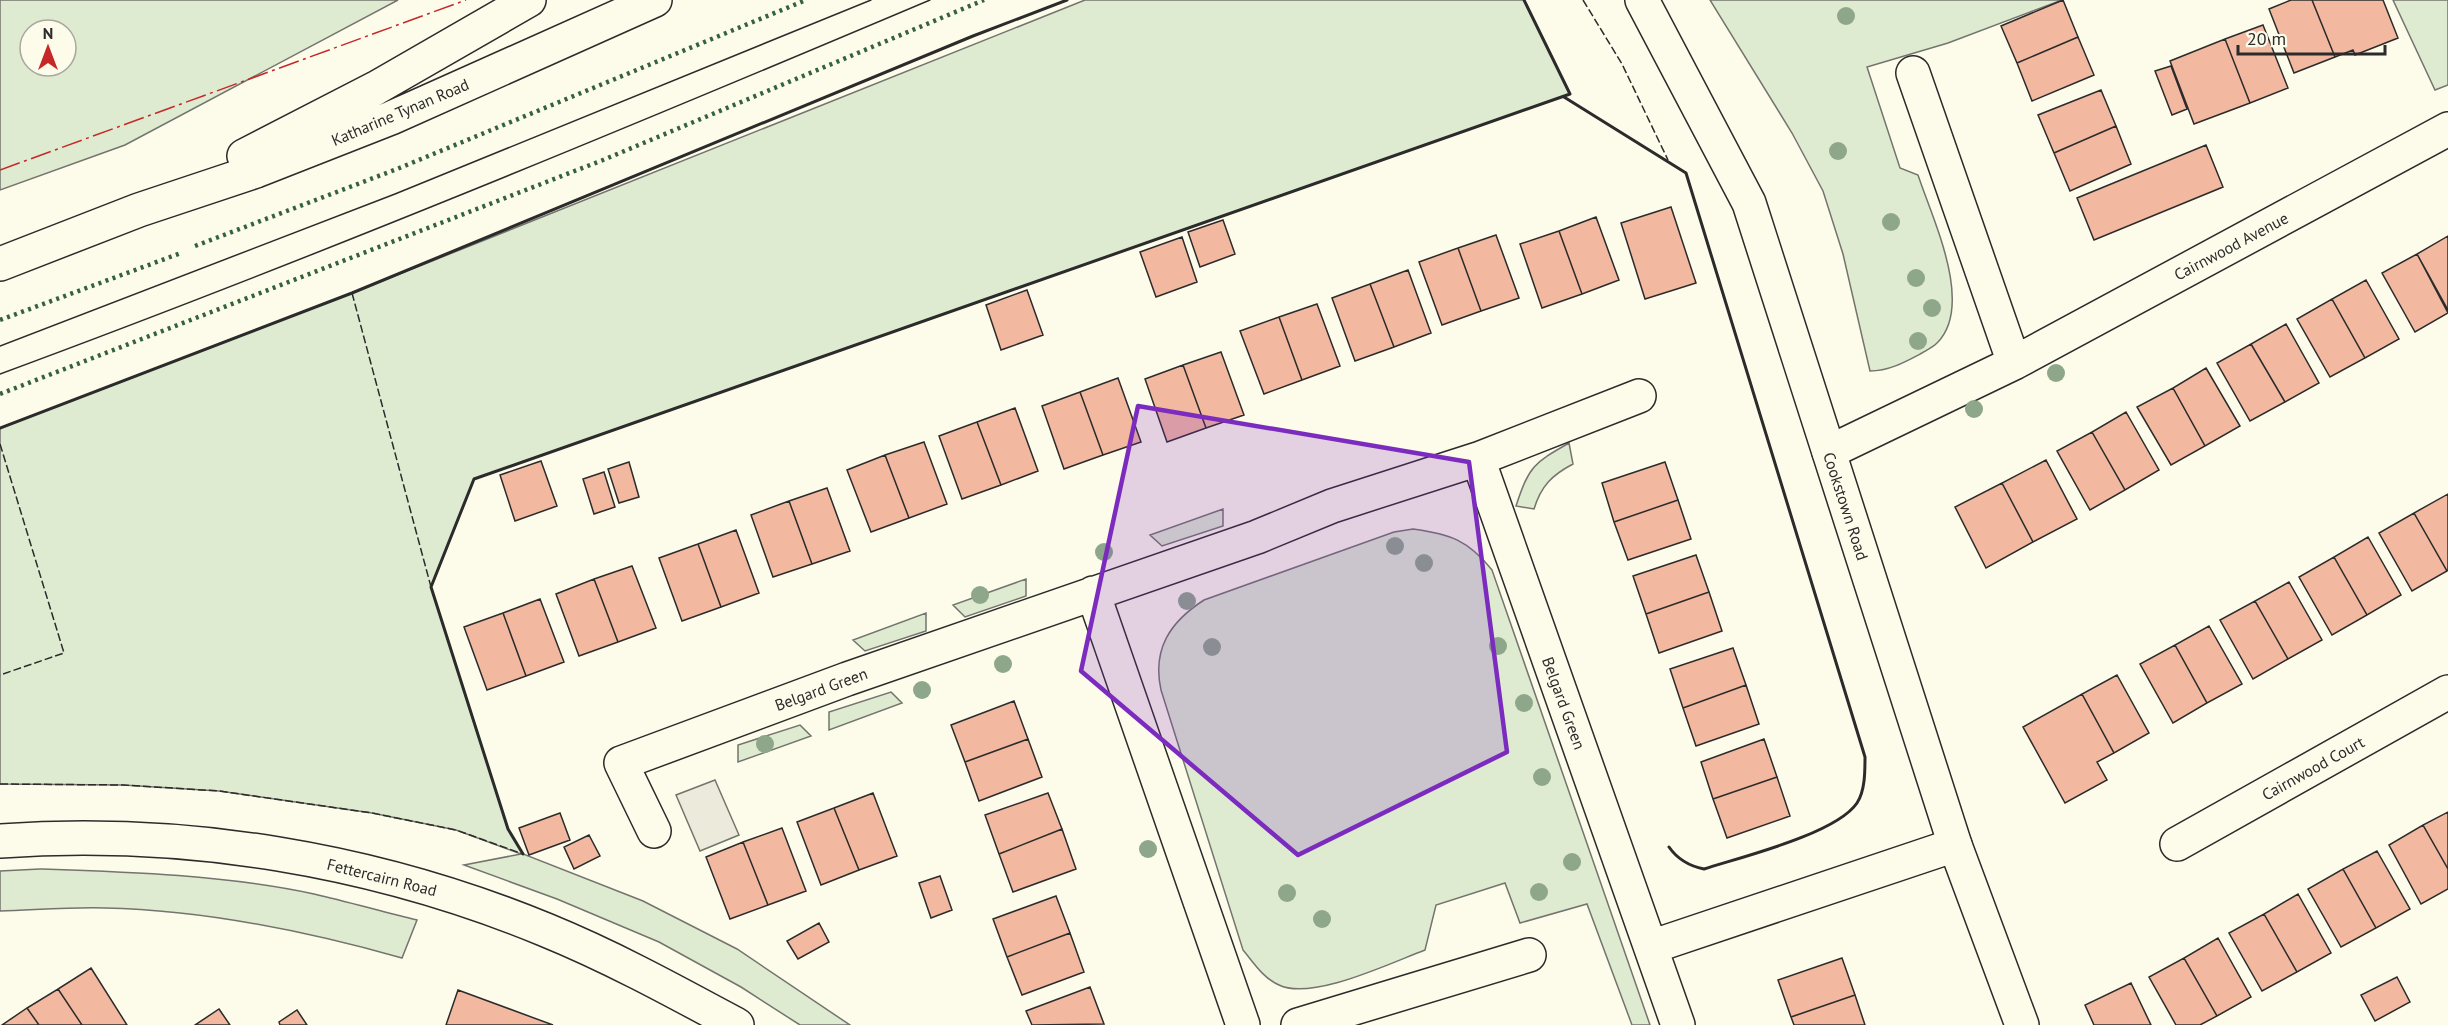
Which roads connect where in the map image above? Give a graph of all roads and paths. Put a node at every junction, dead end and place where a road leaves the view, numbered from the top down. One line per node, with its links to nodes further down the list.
1 (529, 0): 6 (street, Katharine Tynan Road)
2 (655, 0): 6 (street, Katharine Tynan Road)
3 (1642, 0): 10 (street, Cookstown Road)
4 (1913, 73): 8 (street)
5 (2448, 129): 8 (street, Cairnwood Avenue)
6 (139, 210): 7 (street, Katharine Tynan Road)
7 (0, 264)
8 (2014, 363): 10 (street, Cairnwood Avenue)
9 (1640, 396): 11 (street, Belgard Green)
10 (1829, 452): 17 (street, Cookstown Road)
11 (1478, 459): 12 (street, Belgard Green); 18 (street, Belgard Green)
12 (1093, 593): 14 (street, Belgard Green); 21 (street)
13 (2448, 692): 16 (street, Cairnwood Court)
14 (654, 831)
15 (0, 841): 20 (street, Fettercairn Road)
16 (2177, 844)
17 (1954, 845): 18 (street); 24 (street, Cookstown Road)
18 (1651, 947): 23 (street, Belgard Green)
19 (1529, 955): 22 (street)
20 (737, 1025)
21 (1243, 1025)
22 (1298, 1025)
23 (1678, 1025)
24 (2022, 1025)

